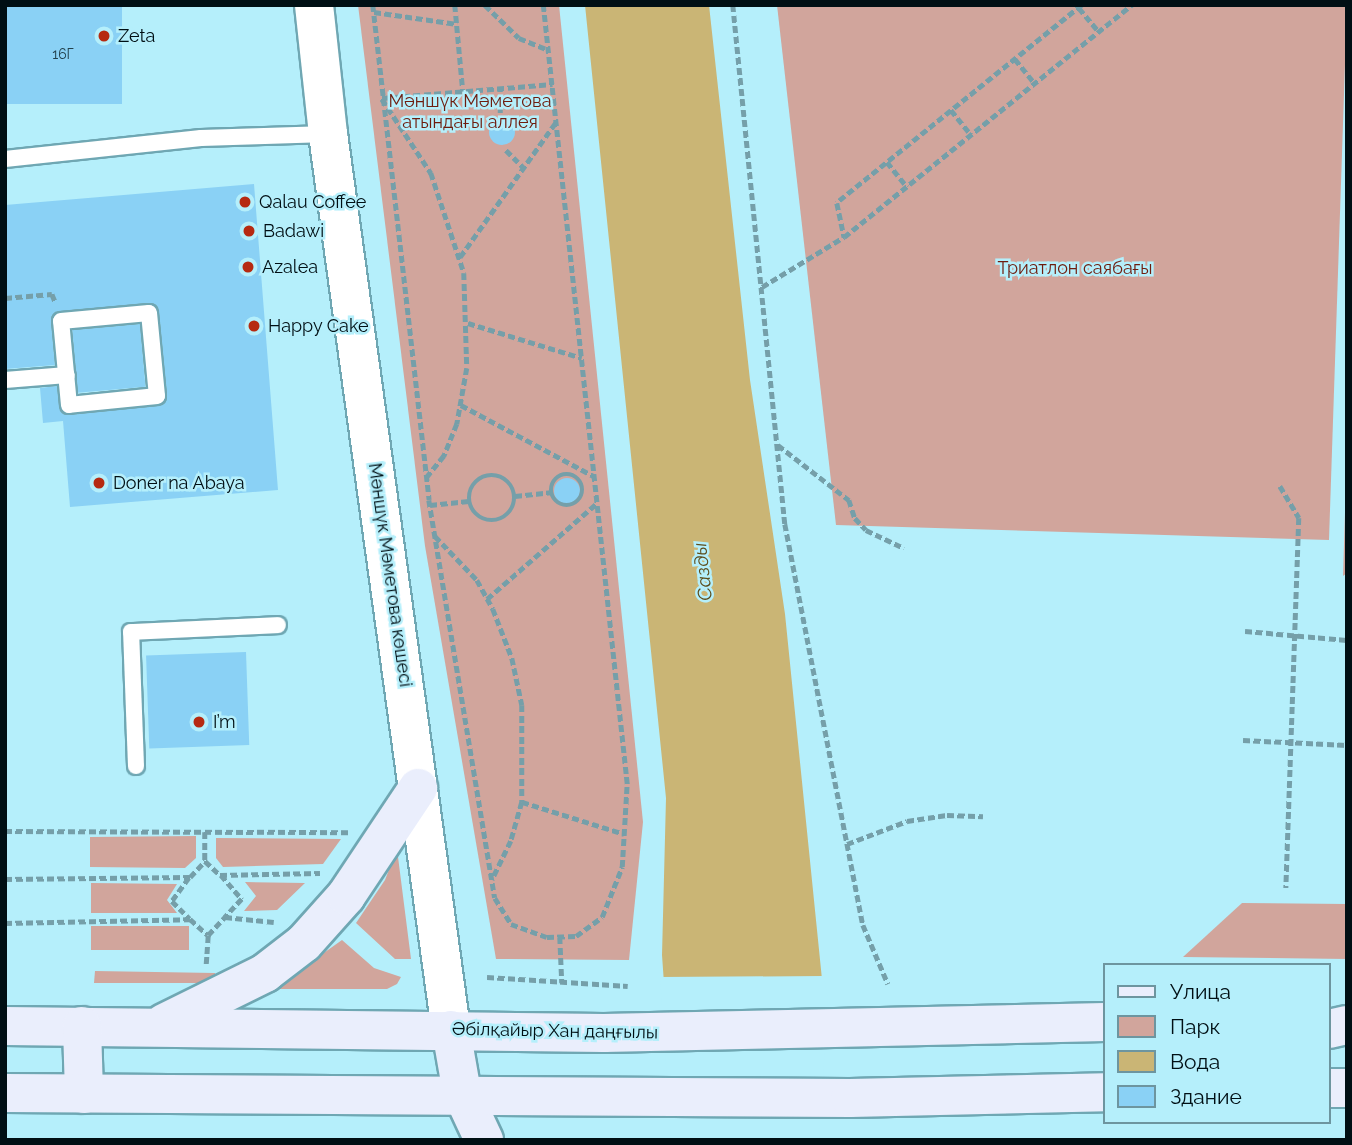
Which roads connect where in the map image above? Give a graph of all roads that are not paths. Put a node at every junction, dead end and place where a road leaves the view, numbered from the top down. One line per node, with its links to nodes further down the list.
1 (314, 5): 2 (street, Мәншүк Мәметова көшесі)
2 (328, 134): 3 (lane); 8 (street, Мәншүк Мәметова көшесі)
3 (5, 159)
4 (66, 375): 4 (lane); 5 (lane)
5 (5, 380)
6 (278, 625): 7 (lane)
7 (136, 766)
8 (418, 788): 10 (main road); 13 (street, Мәншүк Мәметова көшесі)
9 (1104, 1022): 13 (main road, Әбілқайыр Хан даңғылы)
10 (158, 1025): 12 (main road, Әбілқайыр Хан даңғылы); 13 (main road, Әбілқайыр Хан даңғылы)
11 (5, 1026): 12 (main road, Әбілқайыр Хан даңғылы)
12 (82, 1026): 17 (main road)
13 (452, 1030): 16 (main road, Мәншүк Мәметова көшесі)
14 (1104, 1092): 16 (main road)
15 (5, 1093): 17 (main road)
16 (462, 1093): 17 (main road); 18 (main road, Мәншүк Мәметова көшесі)
17 (84, 1094)
18 (484, 1140)

